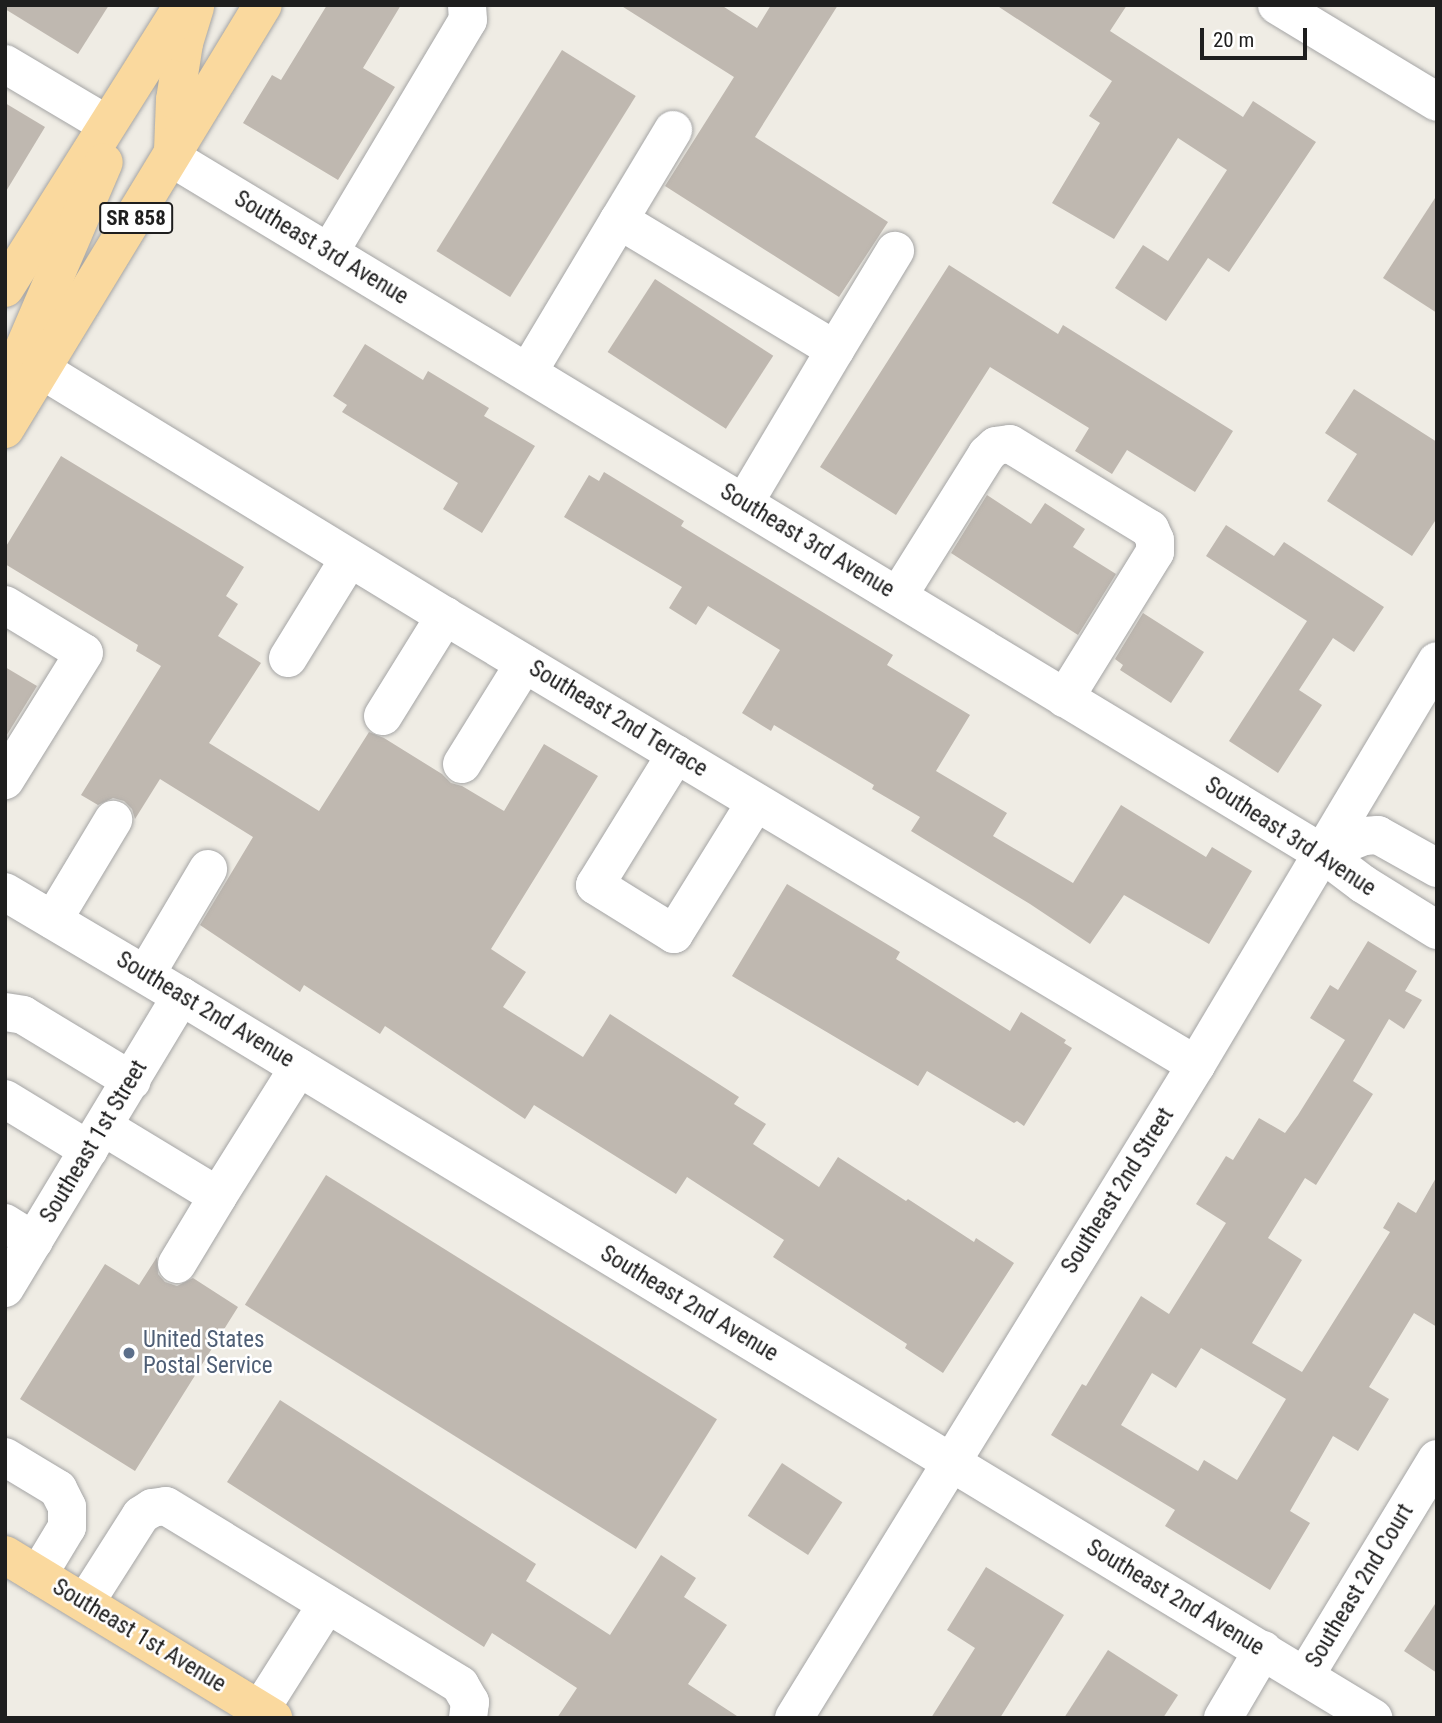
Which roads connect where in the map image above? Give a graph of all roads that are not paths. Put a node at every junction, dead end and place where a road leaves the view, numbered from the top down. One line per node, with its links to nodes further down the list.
1 (183, 5): 8 (main road, SR 858)
2 (196, 5): 10 (main road)
3 (263, 5): 10 (main road, SR 858)
4 (467, 5): 13 (street)
5 (1277, 5): 7 (street)
6 (5, 64): 8 (street)
7 (1437, 102)
8 (106, 124): 14 (main road, SR 858); 18 (main road)
9 (673, 130): 11 (street)
10 (172, 158): 13 (street, Southeast 3rd Avenue); 16 (main road, SR 858)
11 (619, 220): 15 (street); 17 (street)
12 (895, 251): 15 (street)
13 (329, 253): 17 (street, Southeast 3rd Avenue)
14 (5, 288)
15 (835, 351): 20 (street)
16 (42, 370): 19 (main road, SR 858); 21 (street, Southeast 2nd Terrace)
17 (528, 372): 20 (street, Southeast 3rd Avenue)
18 (5, 406)
19 (5, 429)
20 (744, 503): 22 (street, Southeast 3rd Avenue)
21 (349, 559): 24 (street, Southeast 2nd Terrace); 25 (street)
22 (898, 596): 28 (street, Southeast 3rd Avenue); 28 (street)
23 (5, 605): 32 (street)
24 (444, 617): 27 (street, Southeast 2nd Terrace); 29 (street)
25 (288, 658)
26 (1437, 661): 35 (street, Southeast 2nd Street)
27 (524, 664): 30 (street, Southeast 2nd Terrace); 31 (street)
28 (1065, 698): 35 (street, Southeast 3rd Avenue)
29 (383, 716)
30 (676, 754): 33 (street, Southeast 2nd Terrace); 33 (street)
31 (462, 764)
32 (5, 780)
33 (757, 802): 44 (street, Southeast 2nd Terrace)
34 (113, 820): 39 (street)
35 (1322, 853): 36 (street); 40 (street, Southeast 3rd Avenue); 44 (street, Southeast 2nd Street)
36 (1437, 868)
37 (208, 869): 41 (street)
38 (5, 892): 39 (street, Southeast 2nd Avenue)
39 (52, 920): 41 (street, Southeast 2nd Avenue)
40 (1437, 930)
41 (146, 974): 42 (street, Southeast 2nd Avenue)
42 (181, 996): 45 (street, Southeast 2nd Avenue); 46 (street, Southeast 1st Street)
43 (5, 1012): 46 (street)
44 (1196, 1065): 55 (street, Southeast 2nd Street)
45 (299, 1067): 49 (street); 55 (street, Southeast 2nd Avenue)
46 (132, 1082): 48 (street, Southeast 1st Street)
47 (5, 1099): 48 (street)
48 (97, 1139): 49 (street); 50 (street, Southeast 1st Street)
49 (218, 1196): 51 (street)
50 (20, 1232): 52 (street, Southeast 1st Street)
51 (177, 1264)
52 (5, 1288)
53 (5, 1457): 57 (street)
54 (1437, 1460): 61 (street, Southeast 2nd Court)
55 (950, 1462): 60 (street, Southeast 2nd Avenue); 64 (street, Southeast 2nd Street)
56 (5, 1555): 57 (main road, Southeast 1st Avenue)
57 (38, 1575): 58 (main road, Southeast 1st Avenue)
58 (85, 1603): 59 (street); 62 (main road, Southeast 1st Avenue)
59 (327, 1604): 62 (street); 63 (street)
60 (1263, 1650): 61 (street, Southeast 2nd Avenue); 65 (street)
61 (1305, 1676): 66 (street, Southeast 2nd Avenue)
62 (267, 1714)
63 (468, 1718)
64 (794, 1718)
65 (1223, 1718)
66 (1373, 1718)

